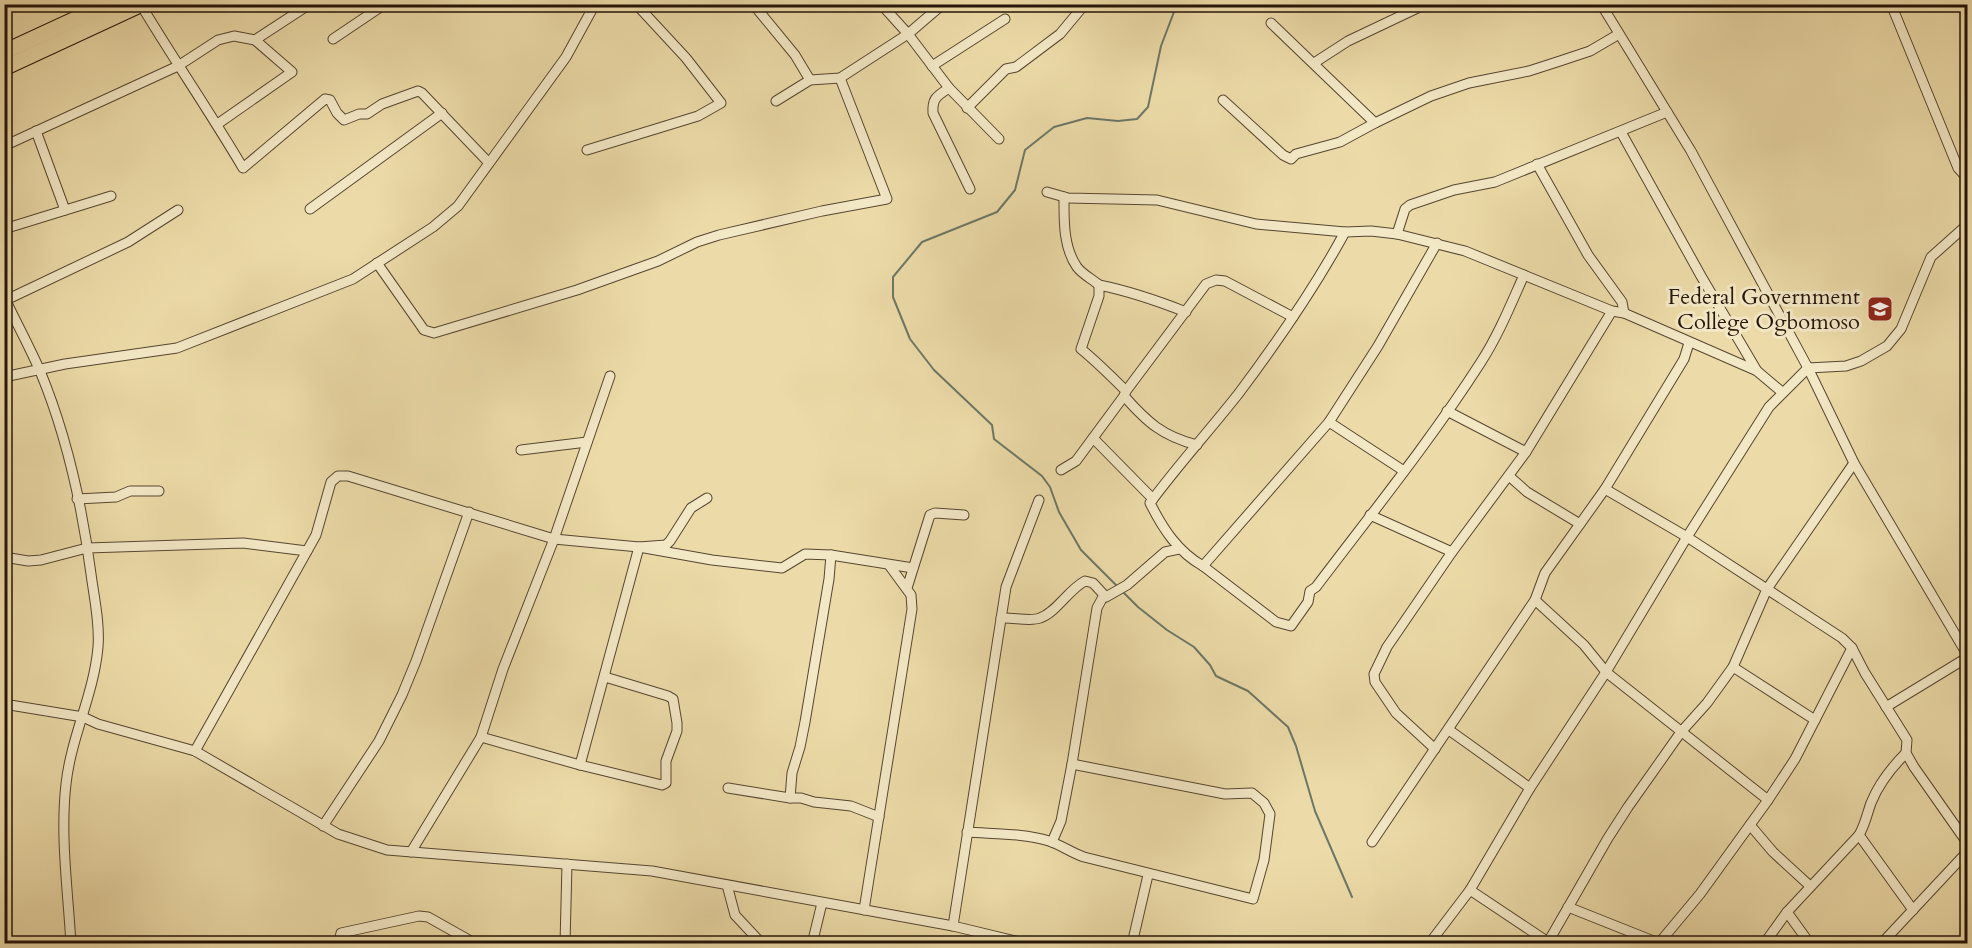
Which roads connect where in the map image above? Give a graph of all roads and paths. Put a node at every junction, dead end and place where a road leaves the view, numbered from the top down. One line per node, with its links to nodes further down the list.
1 (108, 4): 20 (main road)
2 (310, 4): 19 (street)
3 (385, 4): 18 (street)
4 (595, 4): 40 (street)
5 (636, 4): 39 (street)
6 (753, 4): 26 (street)
7 (880, 4): 16 (street)
8 (943, 4): 16 (street)
9 (1085, 4): 30 (street)
10 (1426, 4): 21 (street)
11 (1601, 4): 17 (street)
12 (1891, 4): 42 (street)
13 (141, 5): 22 (street); 24 (main road)
14 (1005, 19): 23 (street)
15 (1270, 23): 21 (street)
16 (908, 34): 23 (street); 25 (street)
17 (1619, 34): 31 (street); 34 (street)
18 (333, 39)
19 (255, 40): 22 (street); 33 (street)
20 (4, 52)
21 (1314, 63): 34 (street)
22 (178, 66): 33 (street); 35 (street)
23 (932, 66): 27 (street)
24 (4, 68)
25 (840, 78): 26 (street); 55 (street)
26 (810, 80): 29 (street)
27 (949, 88): 30 (street); 43 (street)
28 (1223, 100): 34 (street)
29 (776, 101)
30 (967, 108): 37 (street)
31 (1667, 112): 36 (street); 64 (street)
32 (442, 113): 33 (street); 40 (street); 47 (street)
33 (216, 123)
34 (1375, 123)
35 (36, 131): 38 (street); 48 (street)
36 (1621, 132): 41 (street); 66 (street)
37 (999, 139)
38 (4, 146)
39 (587, 150)
40 (489, 163): 55 (street)
41 (1537, 164): 53 (street); 61 (street)
42 (1968, 179)
43 (970, 189)
44 (1047, 192): 46 (street)
45 (111, 196): 48 (street)
46 (1064, 197): 52 (street); 57 (street)
47 (310, 209)
48 (65, 210): 51 (street)
49 (178, 210): 58 (street)
50 (1968, 224): 64 (street)
51 (4, 229)
52 (1345, 232): 53 (street); 62 (street)
53 (1397, 234): 54 (street)
54 (1437, 243): 56 (street); 72 (street)
55 (377, 263): 65 (street)
56 (1524, 275): 59 (street); 71 (street)
57 (1099, 285): 60 (street); 70 (street)
58 (5, 299): 65 (street)
59 (1612, 311): 61 (street); 77 (street)
60 (1186, 312): 62 (street); 70 (street)
61 (1624, 314): 63 (street)
62 (1293, 317): 75 (street)
63 (1689, 343): 66 (street); 82 (street)
64 (1808, 368): 69 (street); 78 (street)
65 (40, 370): 68 (street); 85 (street)
66 (1758, 371): 69 (street)
67 (610, 376): 74 (street)
68 (4, 377)
69 (1782, 392): 92 (street)
70 (1125, 394): 73 (street); 75 (street)
71 (1447, 411): 77 (street); 80 (street)
72 (1329, 422): 80 (street); 102 (street)
73 (1093, 438): 79 (street); 86 (street)
74 (587, 442): 76 (street); 93 (street)
75 (1197, 445): 86 (street)
76 (521, 450)
77 (1526, 452): 81 (street)
78 (1854, 463): 105 (street); 110 (street)
79 (1061, 470)
80 (1404, 471): 90 (street)
81 (1509, 476): 91 (street); 98 (street)
82 (1605, 489): 91 (street); 92 (street)
83 (159, 491): 85 (street)
84 (707, 498): 94 (street)
85 (77, 499): 95 (street)
86 (1153, 499): 96 (street)
87 (1039, 500): 108 (street)
88 (469, 512): 93 (street); 97 (street); 132 (street)
89 (964, 515): 103 (street)
90 (1370, 515): 98 (street); 102 (street)
91 (1580, 524): 107 (street)
92 (1687, 537): 105 (street); 112 (street)
93 (554, 539): 94 (street); 120 (street)
94 (639, 547): 99 (street); 113 (street)
95 (87, 548): 97 (street); 100 (street); 116 (street)
96 (1179, 549): 102 (street); 106 (street)
97 (307, 551): 122 (street)
98 (1452, 552): 121 (street)
99 (831, 555): 101 (street); 128 (street)
100 (4, 557)
101 (889, 565): 103 (street); 104 (street)
102 (1203, 566)
103 (913, 568): 104 (street)
104 (907, 588): 130 (street)
105 (1767, 589): 109 (street); 111 (street)
106 (1104, 595): 108 (street); 124 (street)
107 (1535, 600): 112 (street); 118 (street)
108 (1001, 618): 133 (street)
109 (1851, 648): 115 (street); 117 (street)
110 (1968, 657): 115 (street)
111 (1733, 667): 117 (street); 119 (street)
112 (1606, 672): 119 (street); 127 (street)
113 (605, 677): 125 (street); 125 (street)
114 (4, 704): 116 (street)
115 (1886, 707): 123 (street)
116 (83, 717): 122 (street); 153 (street)
117 (1815, 720): 129 (street)
118 (1449, 730): 121 (street); 127 (street)
119 (1681, 732): 129 (street); 146 (street)
120 (481, 737): 125 (street); 139 (street)
121 (1436, 749): 136 (street)
122 (195, 751): 132 (street)
123 (1906, 753): 134 (street); 137 (street)
124 (1072, 764): 135 (street); 141 (street)
125 (580, 765)
126 (728, 788): 128 (street)
127 (1530, 788): 144 (street)
128 (790, 798): 130 (street)
129 (1768, 800): 131 (street)
130 (879, 817): 147 (street)
131 (1750, 825): 143 (street); 152 (street)
132 (323, 826): 139 (street)
133 (967, 832): 135 (street); 150 (street)
134 (1859, 835): 143 (street); 148 (street)
135 (1052, 842): 141 (street)
136 (1372, 842)
137 (1968, 844)
138 (1968, 851): 148 (street)
139 (411, 852): 140 (street)
140 (567, 864): 142 (street); 156 (street)
141 (1148, 875): 160 (street)
142 (727, 885): 145 (street); 157 (street)
143 (1810, 886): 149 (street)
144 (1470, 890): 151 (street); 161 (street)
145 (822, 903): 147 (street); 158 (street)
146 (1568, 907): 151 (street); 152 (street)
147 (864, 910): 150 (street)
148 (1913, 910): 164 (street)
149 (1787, 912): 162 (street); 163 (street)
150 (953, 926): 159 (street)
151 (1548, 943)
152 (1660, 943)
153 (71, 944)
154 (343, 944): 155 (street)
155 (476, 944)
156 (565, 944)
157 (762, 944)
158 (812, 944)
159 (1028, 944)
160 (1132, 944)
161 (1429, 944)
162 (1764, 944)
163 (1810, 944)
164 (1881, 944)

